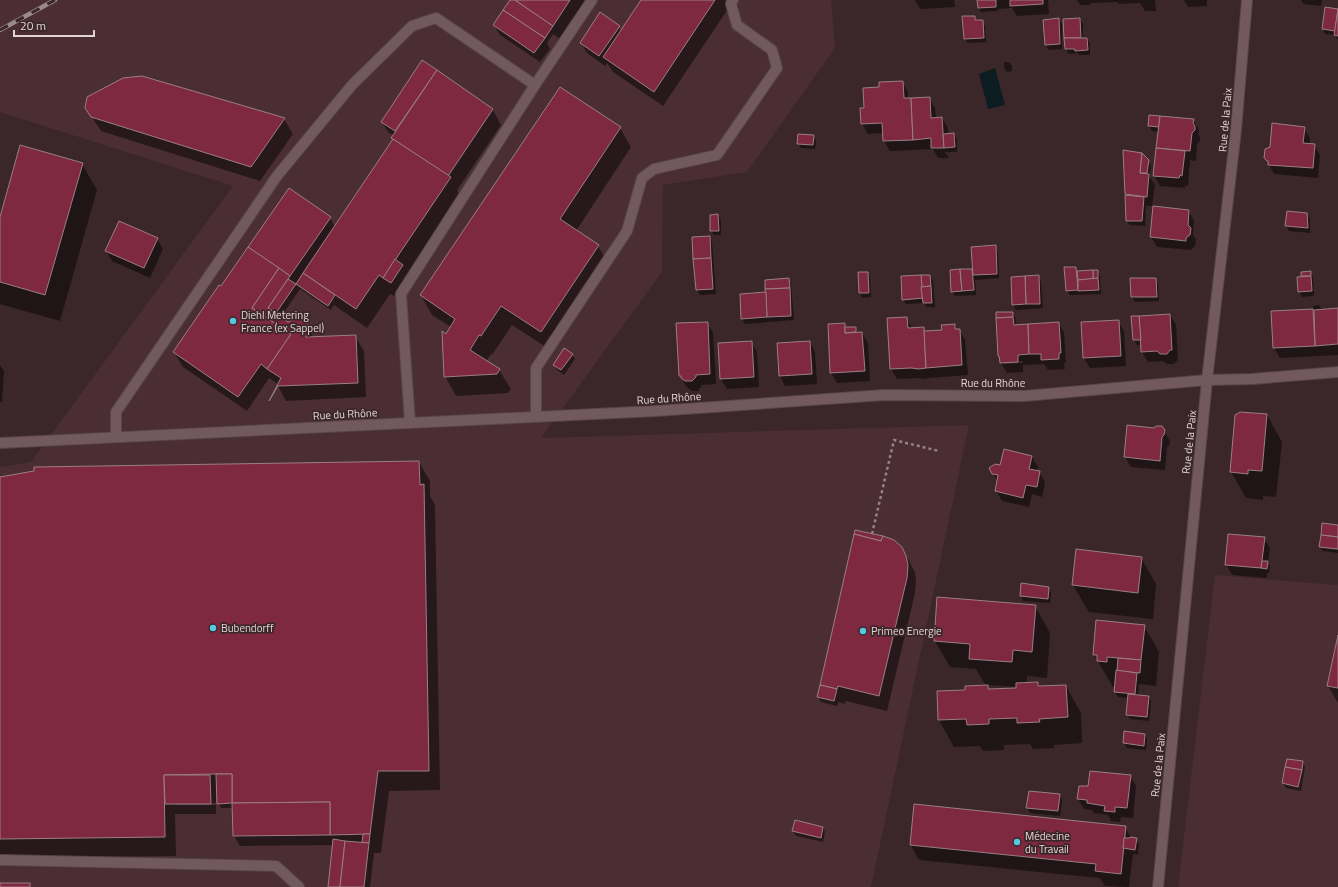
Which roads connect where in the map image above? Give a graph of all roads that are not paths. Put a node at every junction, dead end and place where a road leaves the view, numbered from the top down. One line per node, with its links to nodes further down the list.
1 (592, 0): 4 (street)
2 (733, 0): 7 (street)
3 (1247, 0): 6 (street, Rue de la Paix)
4 (535, 85): 8 (street); 9 (street)
5 (1338, 372): 6 (street, Rue du Rhône)
6 (1207, 380): 7 (street, Rue du Rhône); 13 (street, Rue de la Paix)
7 (536, 417): 8 (street, Rue du Rhône)
8 (410, 423): 9 (street, Rue du Rhône)
9 (116, 437): 10 (street, Rue du Rhône)
10 (0, 443)
11 (0, 860): 12 (street)
12 (299, 887)
13 (1158, 887)

